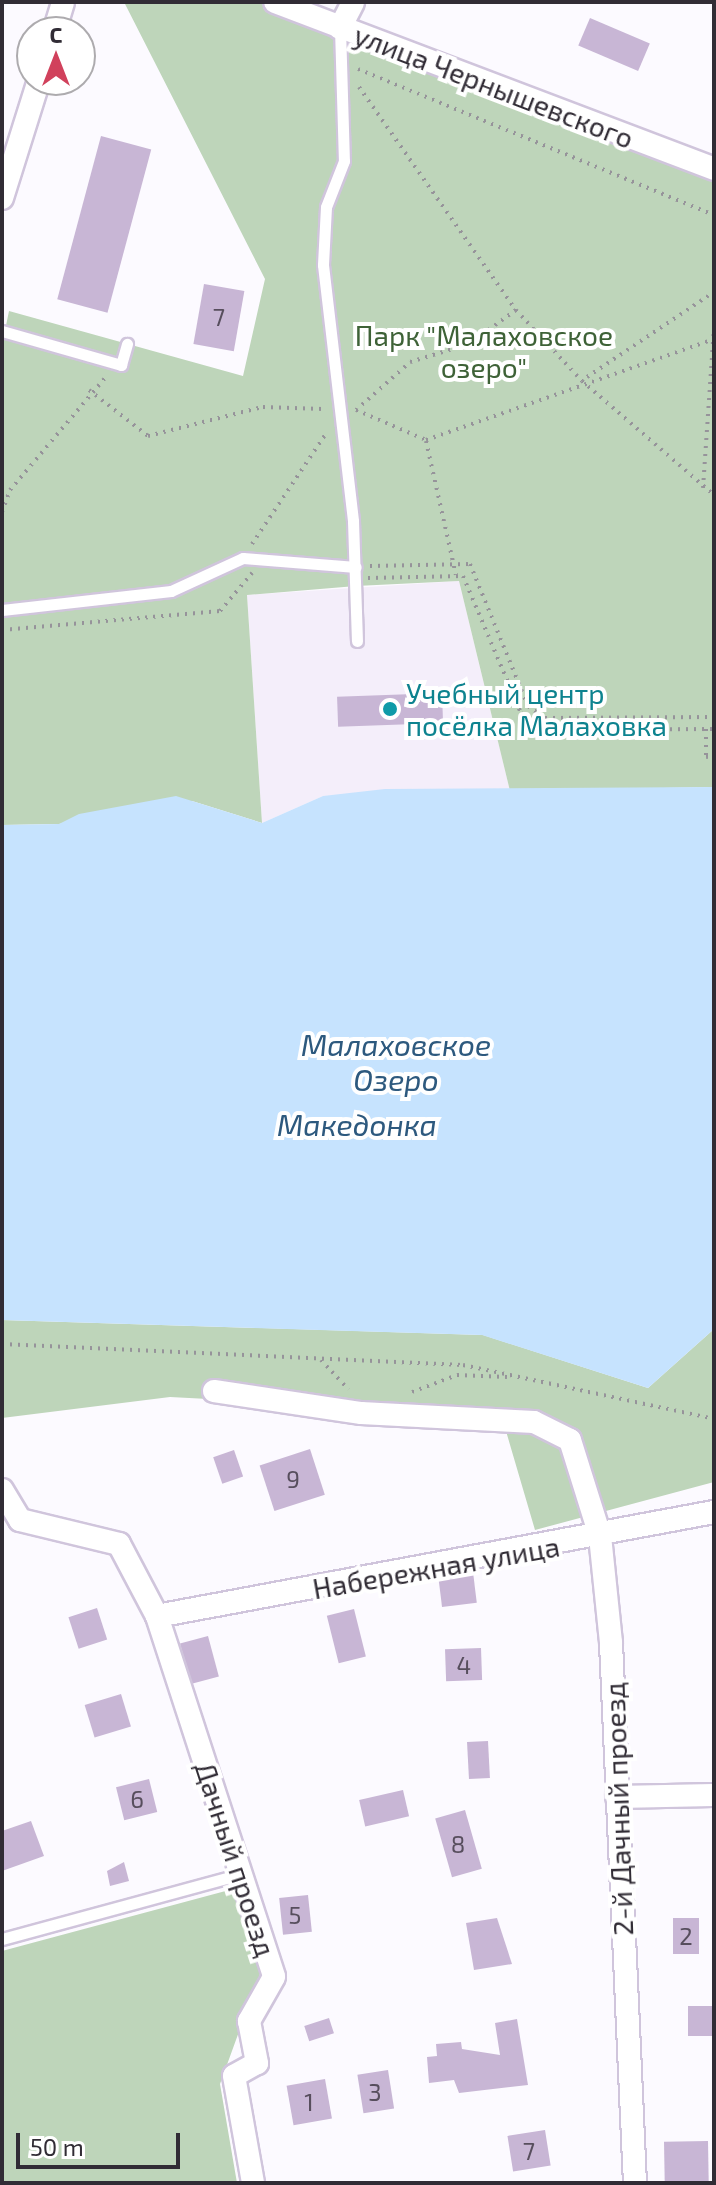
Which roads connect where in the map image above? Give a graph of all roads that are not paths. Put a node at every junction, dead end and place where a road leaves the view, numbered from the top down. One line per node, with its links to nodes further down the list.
1 (275, 2): 3 (street, улица Чернышевского)
2 (353, 2): 3 (street)
3 (340, 28): 5 (street, улица Чернышевского); 9 (lane)
4 (34, 96): 6 (street)
5 (714, 169)
6 (2, 198)
7 (2, 331): 8 (lane)
8 (127, 344)
9 (356, 573): 10 (lane); 11 (lane)
10 (2, 610)
11 (357, 641)
12 (214, 1391): 15 (street, 2-й Дачный проезд)
13 (2, 1490): 16 (street, Дачный проезд)
14 (714, 1512): 15 (street, Набережная улица)
15 (600, 1536): 16 (street, Набережная улица); 18 (street, 2-й Дачный проезд)
16 (157, 1616): 19 (street, Дачный проезд)
17 (714, 1795): 18 (street)
18 (617, 1797): 22 (street, 2-й Дачный проезд)
19 (241, 1874): 20 (lane); 21 (street, Дачный проезд)
20 (2, 1939)
21 (253, 2183)
22 (635, 2183)

